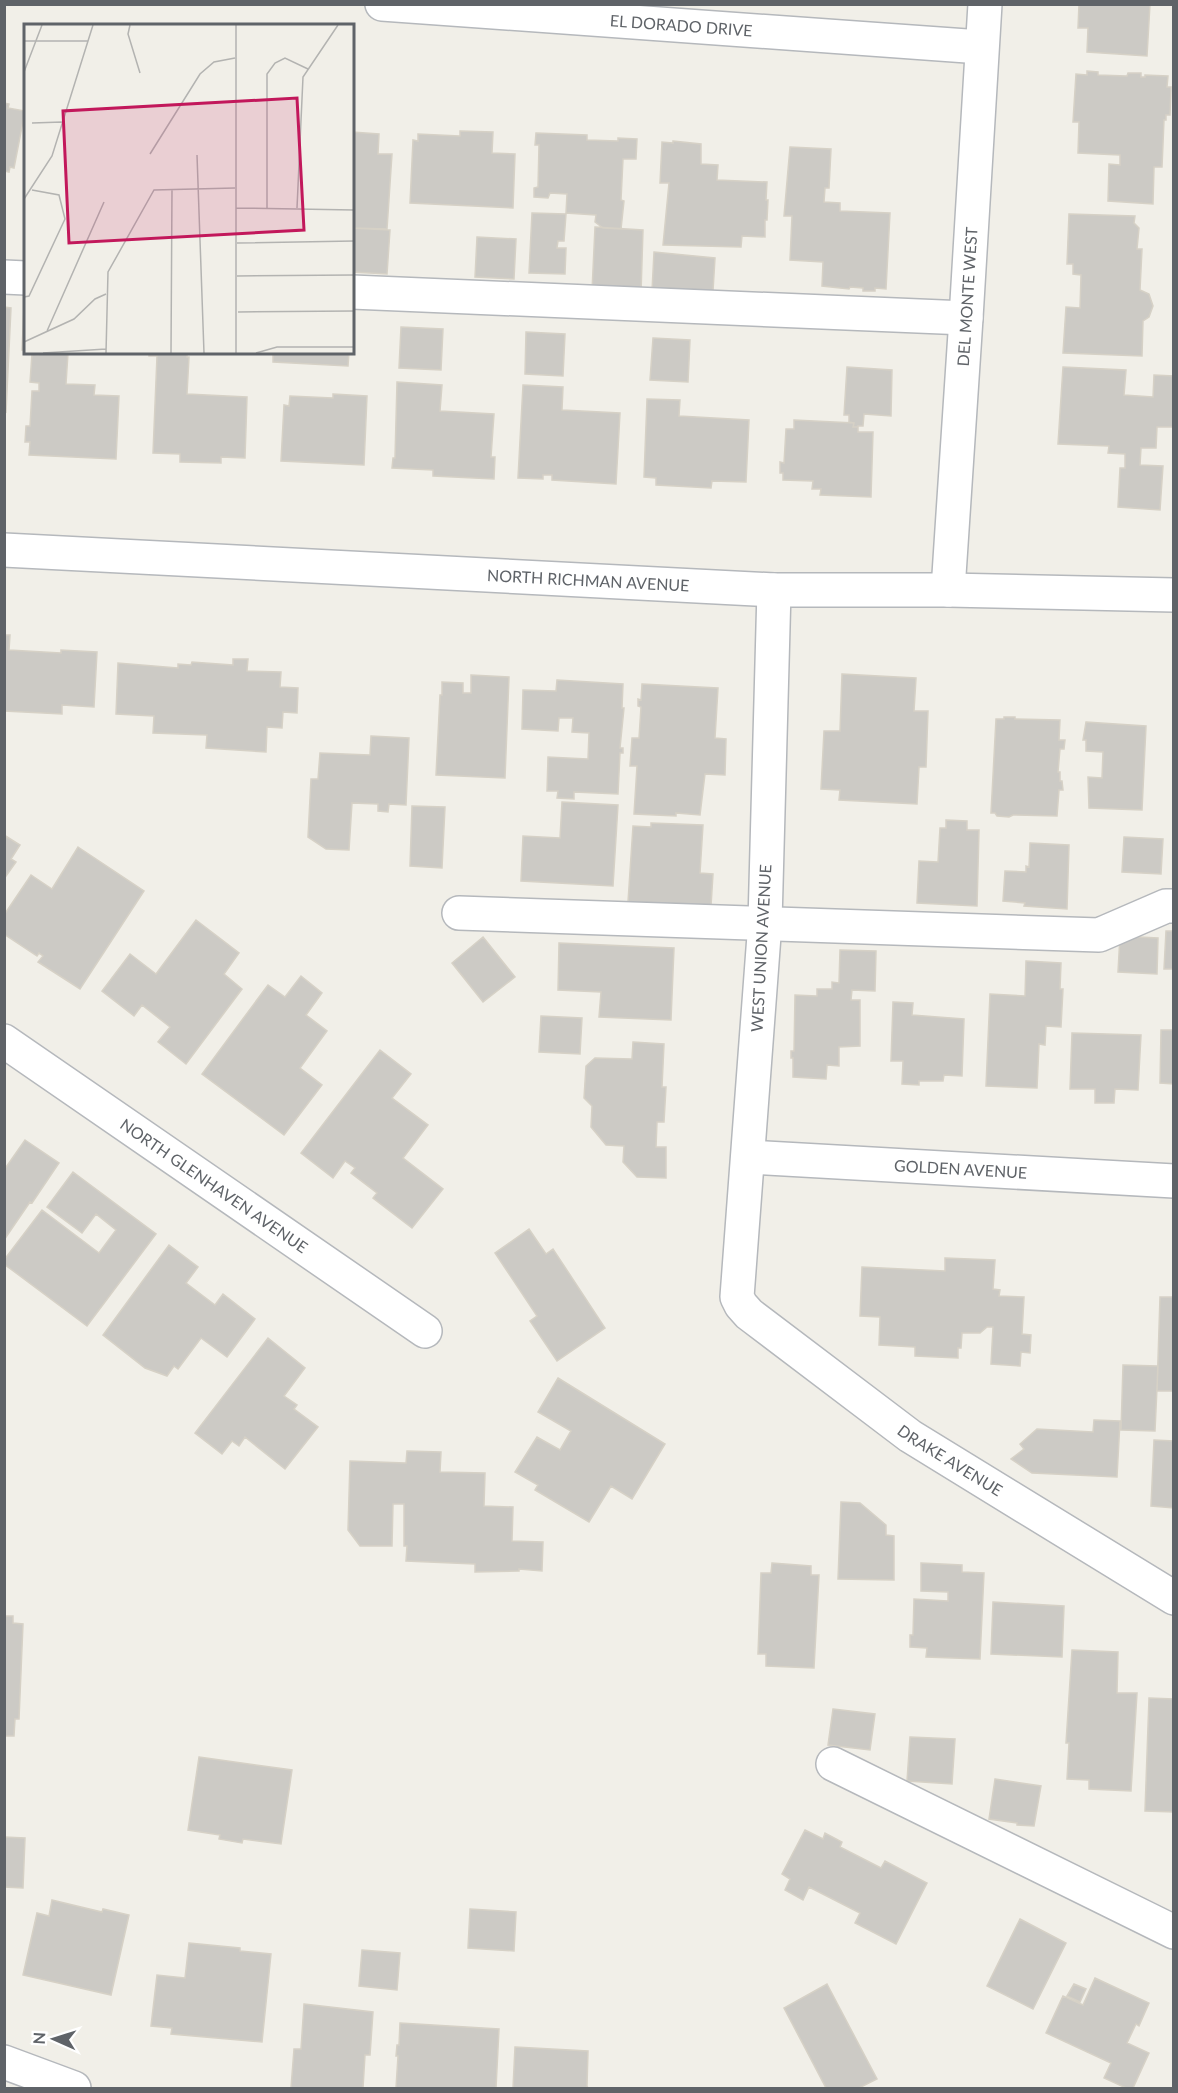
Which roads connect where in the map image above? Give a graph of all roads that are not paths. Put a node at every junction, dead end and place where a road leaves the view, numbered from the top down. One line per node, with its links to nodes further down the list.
1 (382, 4): 3 (street, EL DORADO DRIVE)
2 (985, 4): 3 (street, DEL MONTE WEST)
3 (981, 47): 7 (street, DEL MONTE WEST)
4 (4, 277): 5 (street)
5 (24, 278)
6 (354, 292): 7 (street)
7 (966, 318): 10 (street, DEL MONTE WEST)
8 (4, 550): 9 (street, NORTH RICHMAN AVENUE)
9 (774, 590): 10 (street, NORTH RICHMAN AVENUE); 14 (street, WEST UNION AVENUE)
10 (948, 590): 11 (street, NORTH RICHMAN AVENUE)
11 (1173, 596)
12 (1173, 906): 14 (street)
13 (459, 913): 14 (street)
14 (765, 922): 16 (street, WEST UNION AVENUE)
15 (4, 1041): 19 (street, NORTH GLENHAVEN AVENUE)
16 (748, 1157): 17 (street, GOLDEN AVENUE); 18 (street, WEST UNION AVENUE)
17 (1173, 1181)
18 (741, 1305): 20 (street, DRAKE AVENUE)
19 (425, 1331)
20 (1173, 1598)
21 (833, 1764): 22 (street)
22 (1173, 1932)
23 (4, 2062): 24 (street)
24 (74, 2088)

